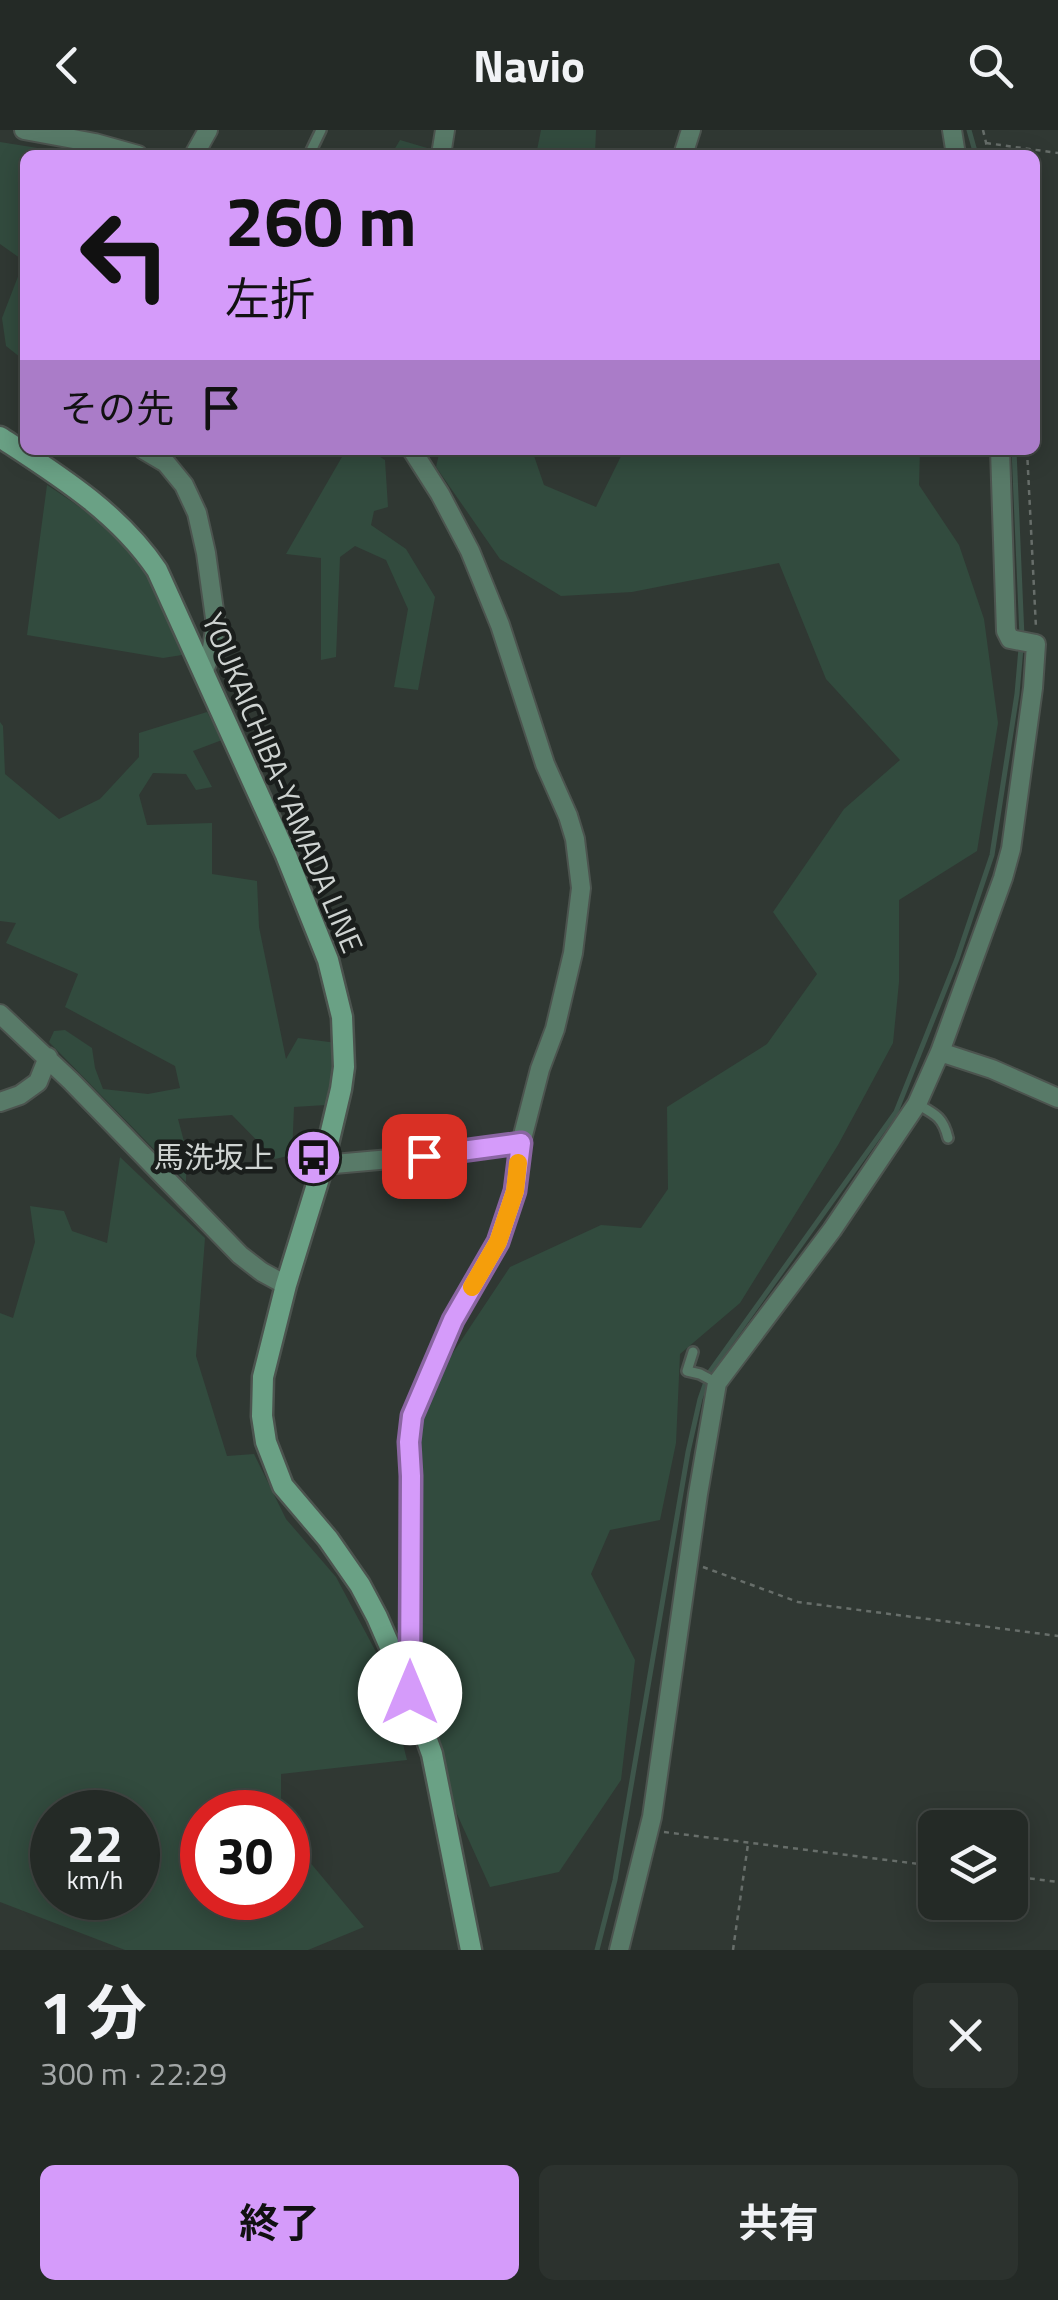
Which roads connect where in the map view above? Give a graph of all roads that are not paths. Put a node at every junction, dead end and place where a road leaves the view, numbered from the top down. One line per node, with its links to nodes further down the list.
1 (24, 130): 2 (street)
2 (120, 150)
3 (28, 455): 7 (main road, YOUKAICHIBA-YAMADA LINE)
4 (152, 455): 7 (street)
5 (415, 455): 15 (street)
6 (1000, 455): 9 (street)
7 (203, 672): 16 (main road, YOUKAICHIBA-YAMADA LINE)
8 (0, 1014): 10 (street)
9 (940, 1052): 11 (street); 13 (street)
10 (48, 1058): 12 (street); 17 (street)
11 (1058, 1098)
12 (0, 1102)
13 (917, 1104): 14 (lane); 19 (street)
14 (948, 1138)
15 (521, 1143): 16 (street); 20 (street)
16 (323, 1166): 17 (main road, YOUKAICHIBA-YAMADA LINE)
17 (286, 1285): 20 (main road, YOUKAICHIBA-YAMADA LINE)
18 (693, 1352): 19 (lane)
19 (717, 1383): 22 (street)
20 (410, 1693): 21 (main road, YOUKAICHIBA-YAMADA LINE)
21 (471, 1950)
22 (618, 1950)

